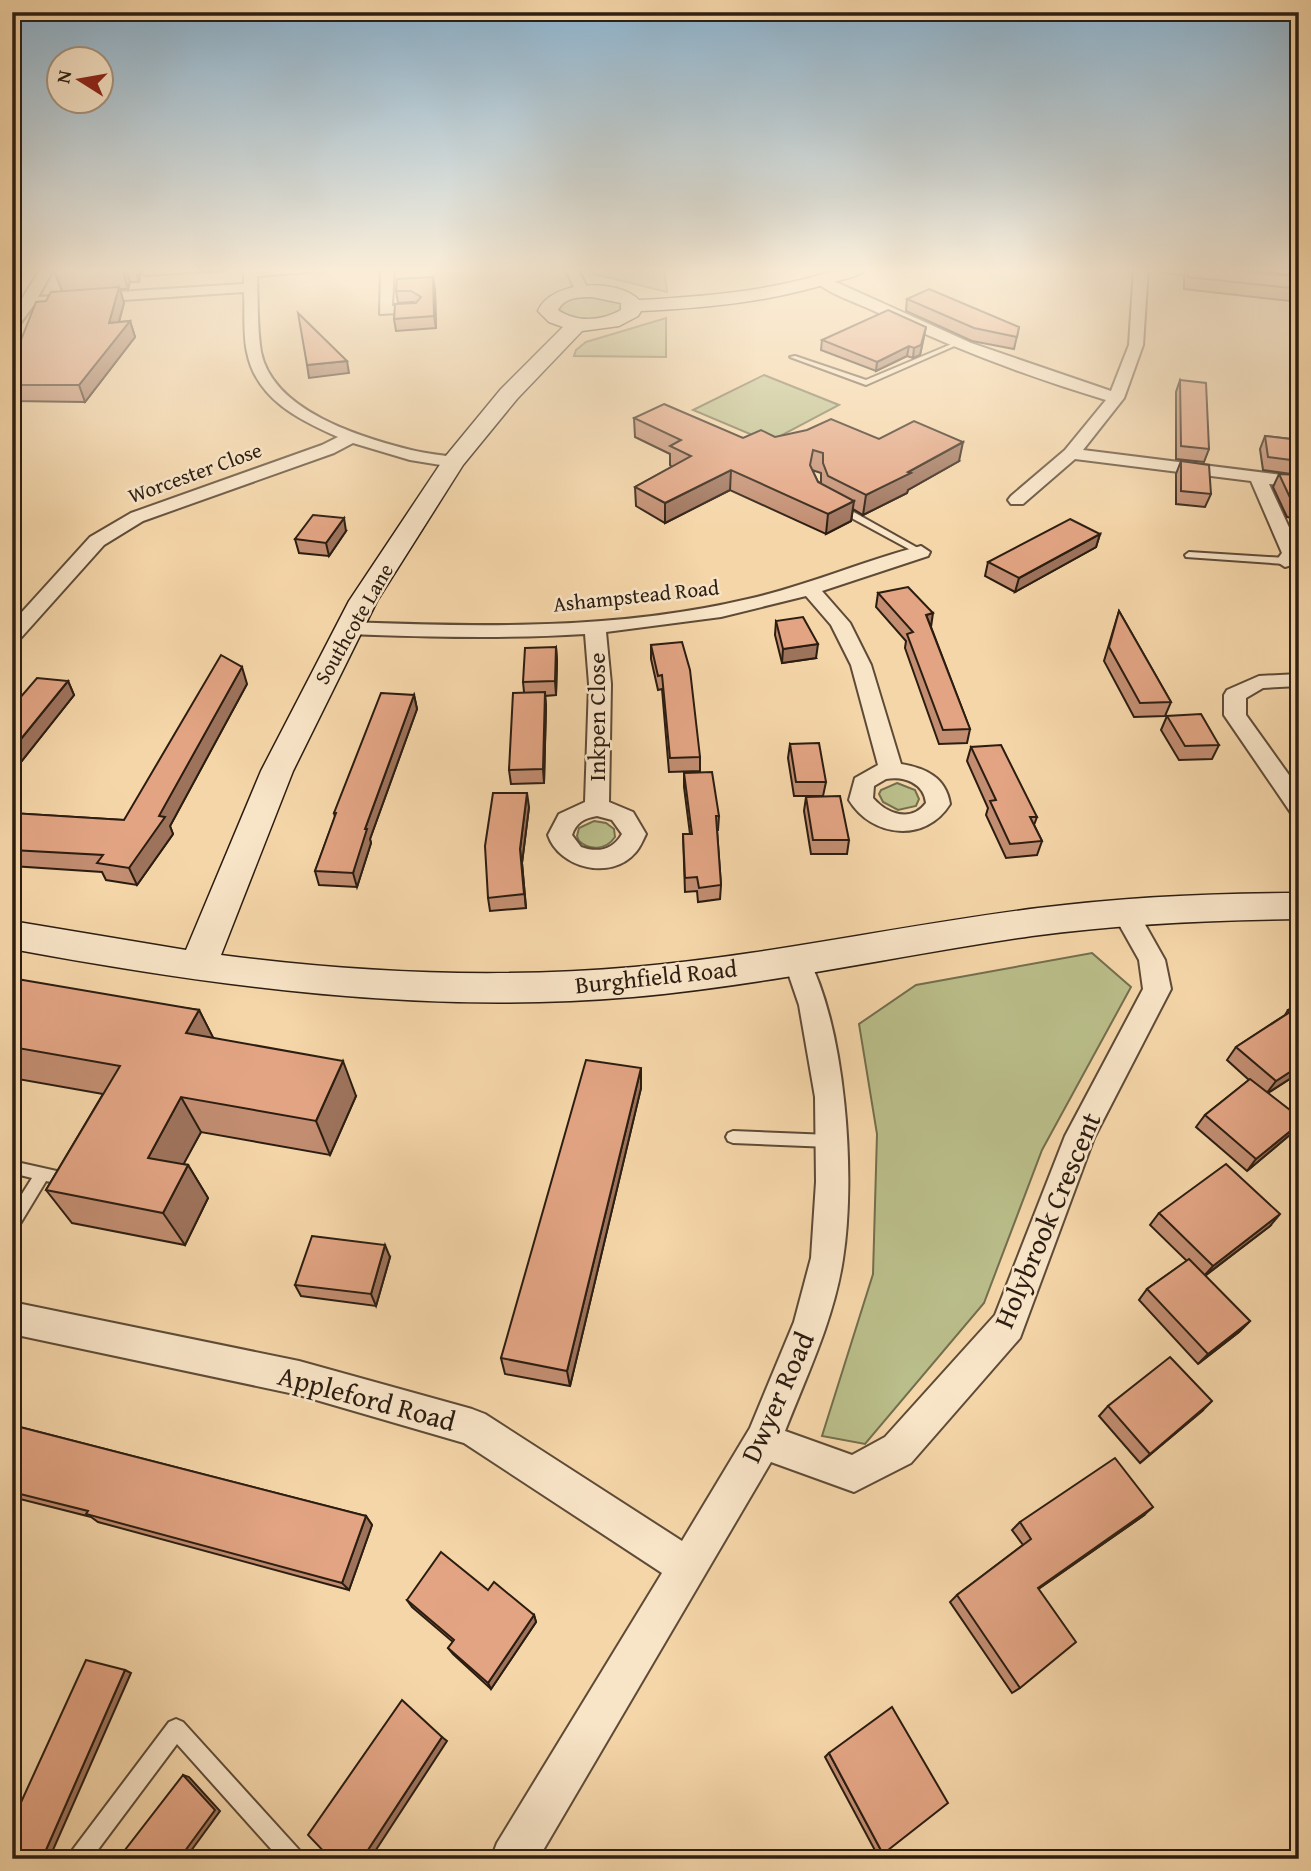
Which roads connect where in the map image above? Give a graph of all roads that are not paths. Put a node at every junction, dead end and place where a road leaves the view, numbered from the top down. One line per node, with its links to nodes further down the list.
1 (255, 355): 8 (street)
2 (547, 355): 10 (street, Southcote Lane)
3 (930, 355): 6 (lane)
4 (988, 355): 7 (street)
5 (1132, 355): 7 (street)
6 (793, 357)
7 (1116, 398): 9 (street)
8 (351, 437): 10 (street); 21 (street, Worcester Close)
9 (1071, 454): 11 (street); 13 (street)
10 (453, 462): 20 (street, Southcote Lane)
11 (1259, 478): 12 (street); 17 (street)
12 (1299, 482)
13 (1017, 500)
14 (832, 503): 15 (lane)
15 (921, 552): 18 (street, Ashampstead Road)
16 (1189, 555): 17 (lane)
17 (1285, 561)
18 (810, 589): 19 (street, Ashampstead Road); 23 (street)
19 (595, 627): 20 (street, Ashampstead Road); 25 (street, Inkpen Close)
20 (349, 628): 30 (street, Southcote Lane)
21 (12, 636)
22 (1299, 680): 24 (street)
23 (891, 770)
24 (1299, 807)
25 (597, 808)
26 (1299, 906): 27 (street, Burghfield Road)
27 (1125, 912): 29 (street, Burghfield Road); 38 (street, Holybrook Crescent)
28 (12, 935): 30 (street, Burghfield Road)
29 (797, 961): 30 (street, Burghfield Road); 32 (street, Dwyer Road)
30 (198, 965)
31 (733, 1137): 32 (lane)
32 (831, 1141): 38 (street, Dwyer Road)
33 (12, 1167): 34 (lane)
34 (42, 1174): 35 (lane); 36 (lane)
35 (79, 1182)
36 (12, 1224)
37 (12, 1318): 39 (street, Appleford Road)
38 (763, 1441): 39 (street, Dwyer Road)
39 (686, 1566): 42 (street, Dwyer Road)
40 (78, 1859): 41 (lane)
41 (294, 1859)
42 (513, 1859)

